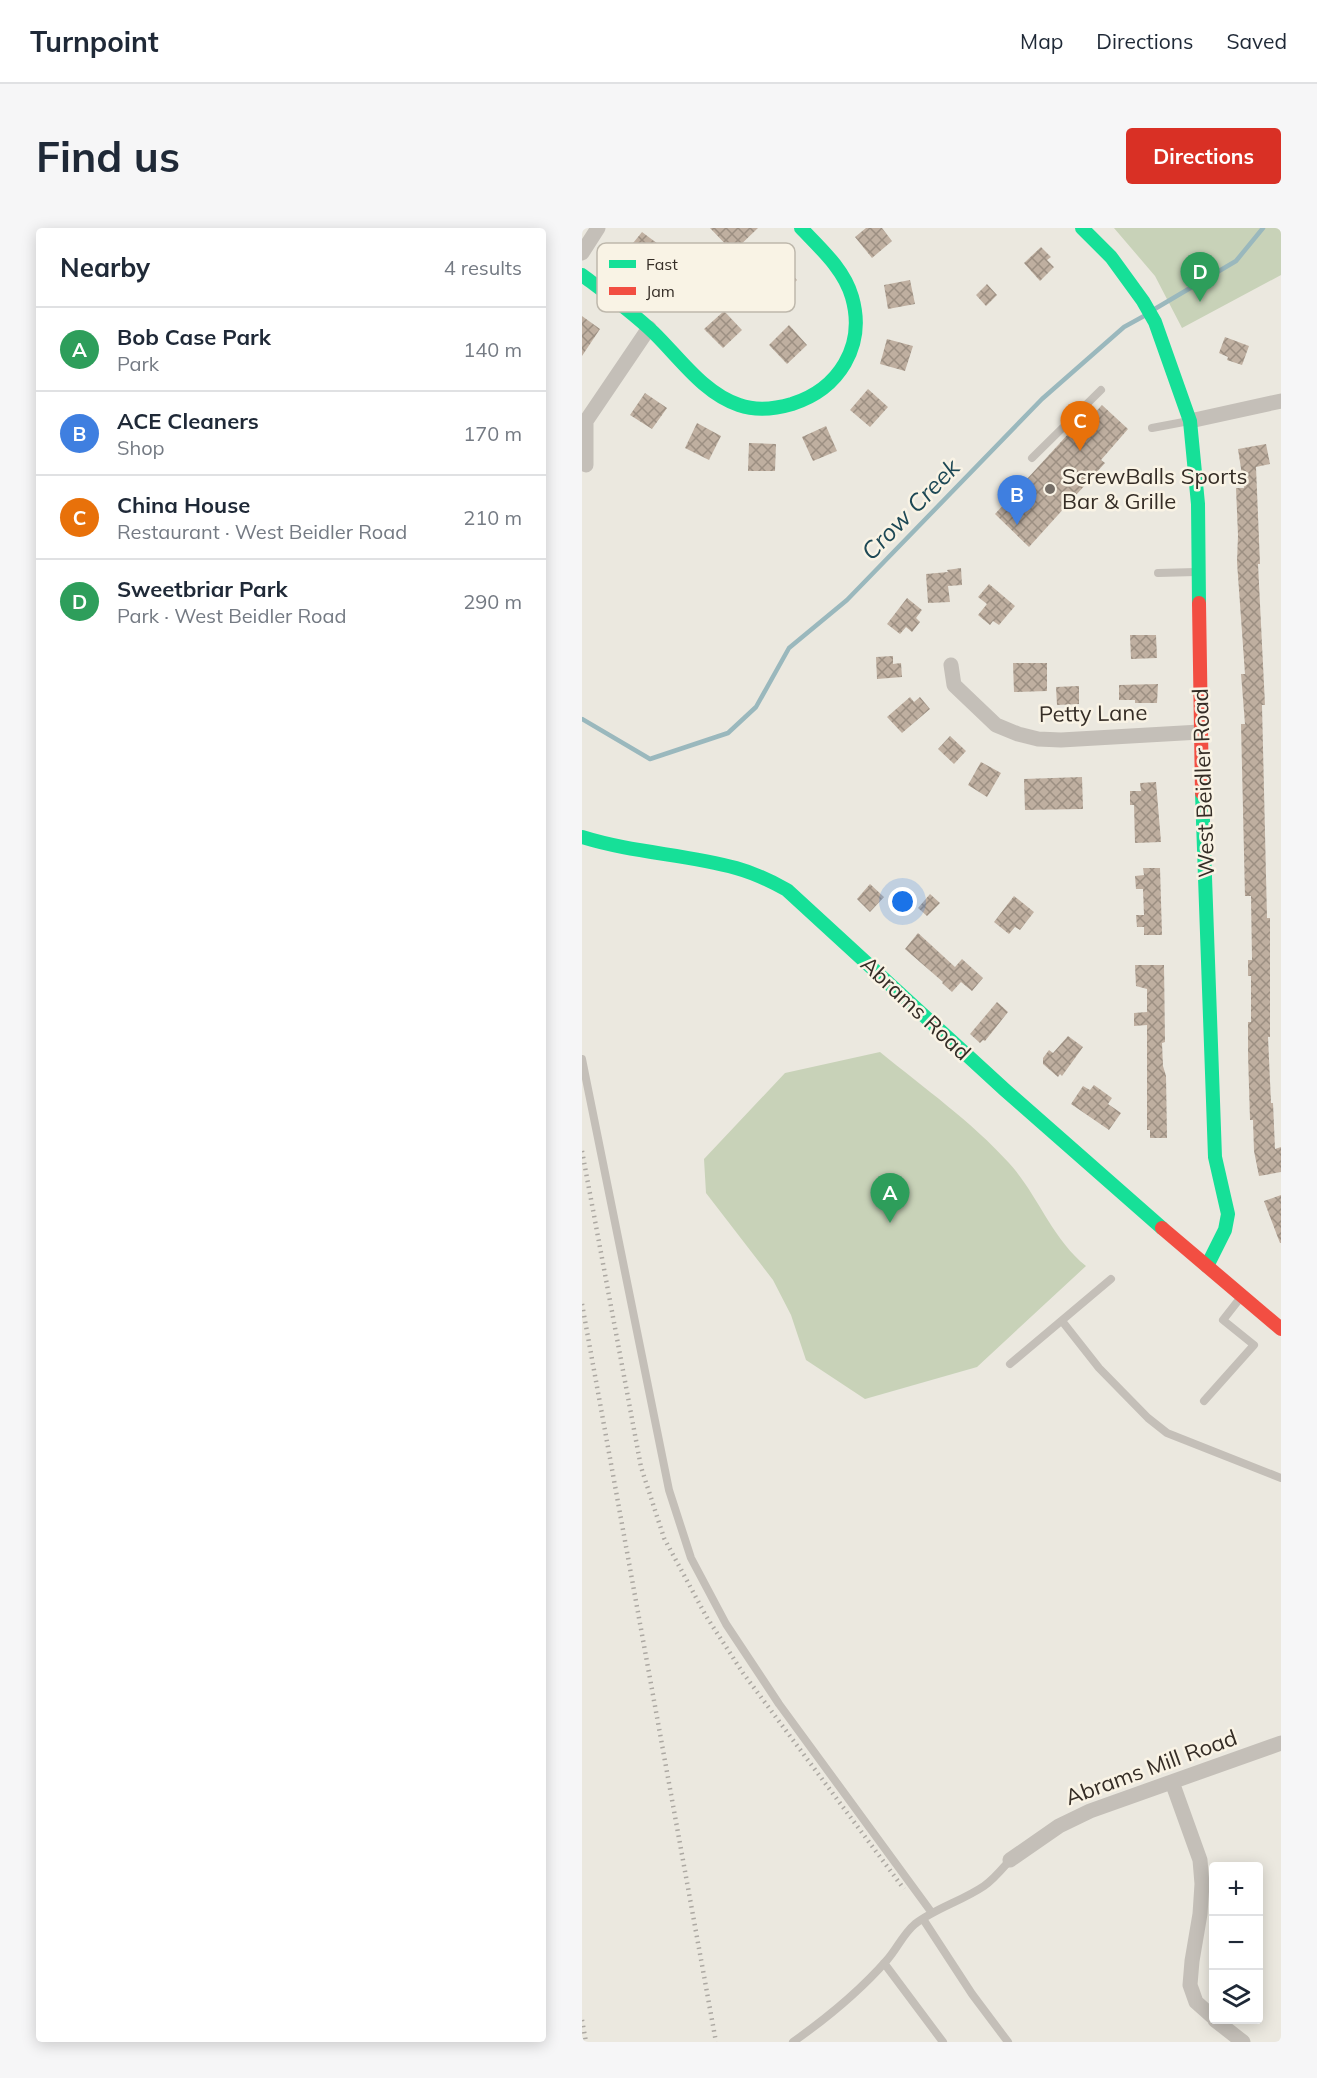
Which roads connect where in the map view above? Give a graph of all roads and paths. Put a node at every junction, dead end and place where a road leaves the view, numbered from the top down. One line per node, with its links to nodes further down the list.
1 (598, 228): 4 (street)
2 (801, 228): 8 (street)
3 (1082, 228): 11 (street, West Beidler Road)
4 (582, 253)
5 (582, 275): 6 (street)
6 (597, 287)
7 (629, 312): 8 (street)
8 (649, 328): 14 (street)
9 (1101, 390): 13 (lane)
10 (1281, 401): 11 (street)
11 (1191, 421): 12 (lane); 15 (street, West Beidler Road)
12 (1152, 428)
13 (1032, 458)
14 (586, 465)
15 (1198, 572): 16 (lane); 18 (street, West Beidler Road)
16 (1158, 573)
17 (951, 665): 18 (street, Petty Lane)
18 (1200, 732): 21 (street, West Beidler Road)
19 (582, 837): 21 (street, Abrams Road)
20 (582, 1059): 32 (lane)
21 (1207, 1266): 23 (street)
22 (1111, 1279): 24 (lane)
23 (1242, 1296): 25 (street); 27 (lane)
24 (1062, 1321): 26 (lane); 28 (lane)
25 (1281, 1329)
26 (1011, 1364)
27 (1204, 1401)
28 (1281, 1478)
29 (1281, 1743): 30 (street, Abrams Mill Road)
30 (1172, 1782): 31 (street, Abrams Mill Road); 35 (street)
31 (1010, 1860): 32 (lane)
32 (932, 1913): 33 (lane)
33 (923, 1919): 34 (lane); 39 (lane)
34 (884, 1963): 37 (lane); 38 (lane)
35 (1209, 2014)
36 (1220, 2024): 40 (street)
37 (793, 2042)
38 (943, 2042)
39 (1008, 2042)
40 (1243, 2042)

